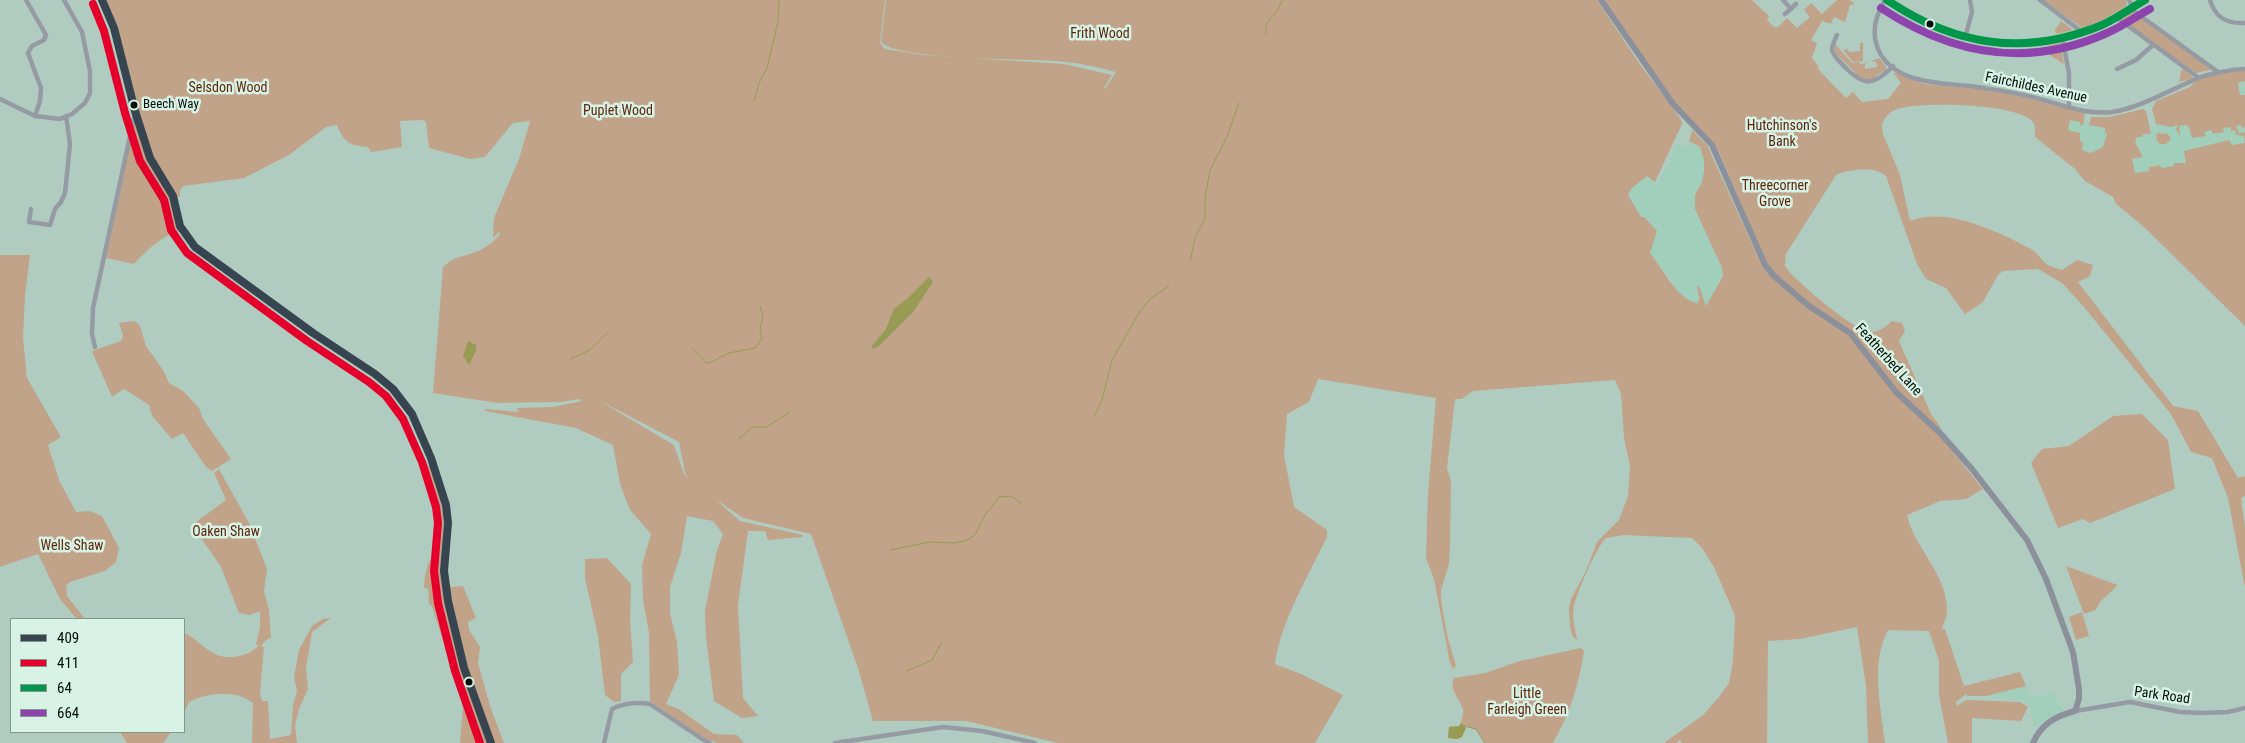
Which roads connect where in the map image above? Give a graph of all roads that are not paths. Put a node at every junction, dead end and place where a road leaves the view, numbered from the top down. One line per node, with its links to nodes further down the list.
1 (26, 0): 31 (street)
2 (64, 0): 32 (street)
3 (102, 0): 30 (street)
4 (1601, 0): 35 (street, Featherbed Lane)
5 (1783, 0): 14 (street)
6 (1886, 0): 21 (street); 23 (street, Fairchildes Avenue)
7 (1970, 0): 21 (street)
8 (2040, 0): 18 (street)
9 (2129, 0): 13 (street)
10 (2145, 0): 13 (street)
11 (2210, 0): 17 (street)
12 (1796, 4): 14 (street)
13 (2132, 8): 16 (street); 26 (street)
14 (1790, 9): 15 (street)
15 (1785, 14)
16 (2116, 18): 18 (street); 22 (street)
17 (2245, 23)
18 (2082, 32): 20 (street)
19 (1837, 35): 23 (street)
20 (2062, 37): 21 (street); 29 (street)
21 (1965, 38)
22 (2153, 45): 24 (street); 27 (street)
23 (1892, 66): 29 (street, Fairchildes Avenue)
24 (2117, 68)
25 (2245, 69): 26 (street, Fairchildes Avenue)
26 (2218, 72): 27 (street, Fairchildes Avenue)
27 (2199, 78): 29 (street, Fairchildes Avenue)
28 (0, 99): 31 (street)
29 (2069, 106)
30 (135, 111): 34 (street); 39 (street)
31 (35, 116): 32 (street)
32 (66, 116): 33 (street)
33 (30, 209)
34 (95, 347)
35 (2079, 699): 36 (street); 38 (street, Featherbed Lane)
36 (2089, 708): 37 (street, Park Road); 38 (street, Park Road)
37 (2245, 708)
38 (2075, 711): 44 (street)
39 (491, 743)
40 (604, 743): 41 (street)
41 (710, 743)
42 (835, 743): 43 (street)
43 (1035, 743)
44 (2032, 743)

